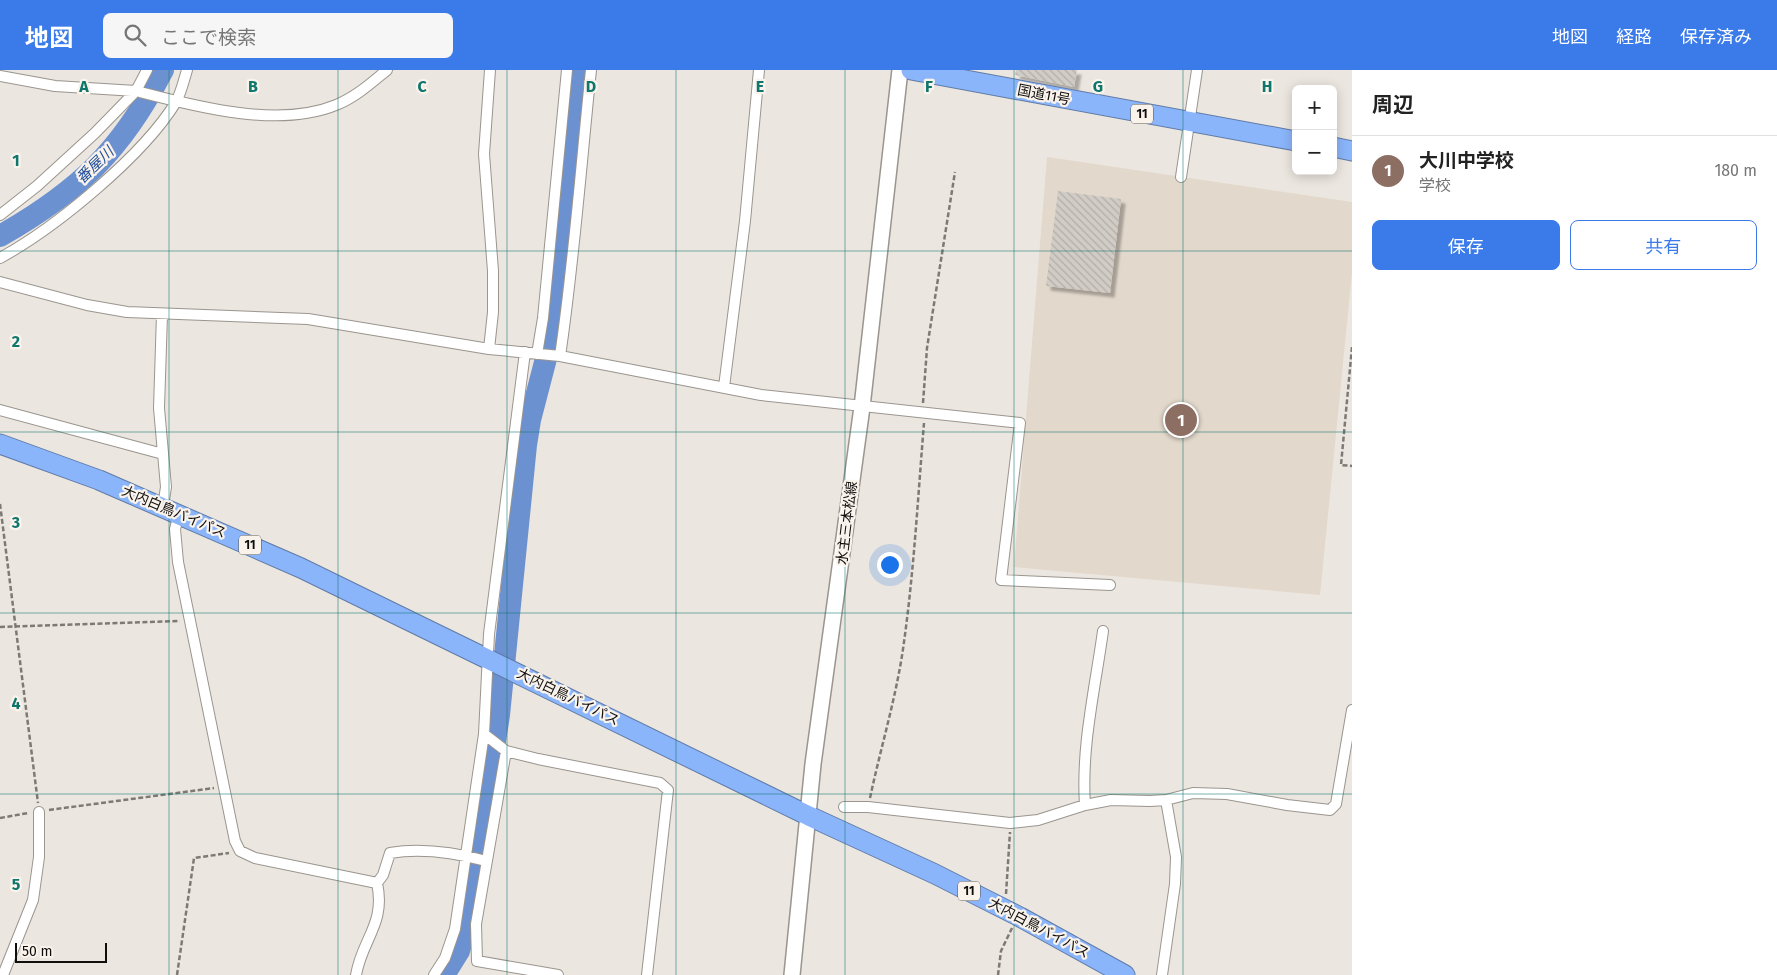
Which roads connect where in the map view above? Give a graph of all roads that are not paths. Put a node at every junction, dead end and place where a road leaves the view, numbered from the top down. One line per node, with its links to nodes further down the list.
1 (147, 70): 12 (street)
2 (187, 70): 13 (street)
3 (387, 70): 13 (street)
4 (490, 70): 23 (street)
5 (567, 70): 25 (street)
6 (591, 70): 26 (street)
7 (759, 70): 27 (street)
8 (900, 70): 28 (main road, 水主三本松線)
9 (911, 70): 14 (highway, 国道11号 / 11)
10 (1197, 70): 14 (street)
11 (0, 76): 12 (street)
12 (138, 92): 13 (street); 19 (street)
13 (174, 101): 20 (street)
14 (1188, 122): 15 (highway, 国道11号 / 11); 18 (street)
15 (1292, 140)
16 (1337, 148): 17 (highway)
17 (1352, 151)
18 (1181, 177)
19 (0, 215)
20 (0, 258)
21 (0, 282): 22 (street)
22 (162, 314): 23 (street); 31 (street)
23 (489, 349): 24 (street)
24 (524, 352): 25 (street); 35 (street)
25 (539, 354): 26 (street)
26 (558, 356): 27 (street)
27 (724, 387): 28 (street)
28 (862, 407): 33 (street); 43 (main road, 水主三本松線)
29 (0, 410): 31 (street)
30 (0, 444): 32 (highway, 大内白鳥バイパス / 11)
31 (164, 454): 32 (street)
32 (171, 510): 35 (highway, 大内白鳥バイパス / 11); 46 (street)
33 (1110, 585)
34 (1103, 631): 40 (street)
35 (492, 660): 37 (street); 43 (highway, 大内白鳥バイパス / 11)
36 (1352, 710): 39 (street)
37 (486, 735): 38 (street); 44 (street)
38 (505, 749): 45 (street); 51 (street)
39 (1166, 800): 40 (street); 54 (street)
40 (1085, 805): 41 (street)
41 (844, 807)
42 (39, 812): 47 (street)
43 (809, 816): 52 (main road, 水主三本松線); 53 (highway, 大内白鳥バイパス / 11)
44 (467, 857): 45 (street); 46 (street); 49 (street)
45 (484, 861): 50 (street)
46 (378, 883): 48 (street)
47 (3, 975)
48 (356, 975)
49 (434, 975)
50 (558, 975)
51 (647, 975)
52 (792, 975)
53 (1124, 975)
54 (1162, 975)

